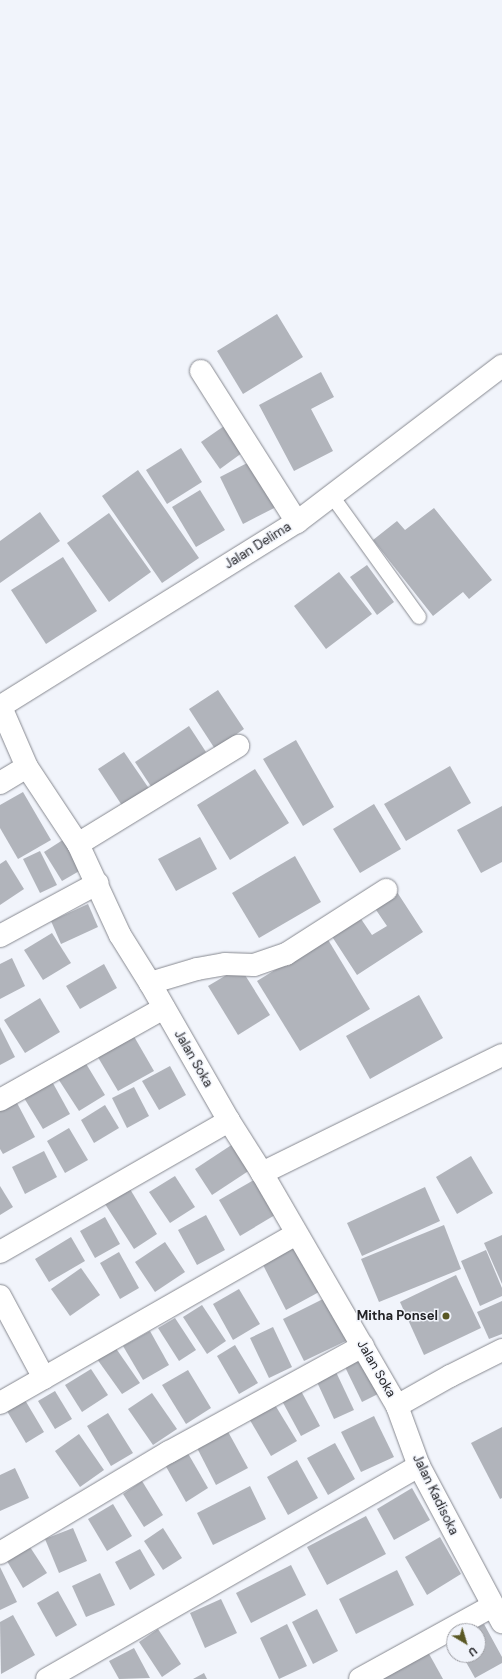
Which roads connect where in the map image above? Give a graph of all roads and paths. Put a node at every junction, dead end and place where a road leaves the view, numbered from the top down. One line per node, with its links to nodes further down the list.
1 (502, 366): 3 (street, Jalan Delima)
2 (200, 371): 4 (street)
3 (332, 496): 4 (street, Jalan Delima); 5 (lane)
4 (297, 522): 6 (street, Jalan Delima)
5 (419, 617)
6 (0, 706): 8 (street, Jalan Soka)
7 (238, 746): 10 (street)
8 (27, 767): 9 (street); 10 (street, Jalan Soka)
9 (0, 783)
10 (78, 844): 11 (street, Jalan Soka)
11 (98, 883): 13 (street); 14 (street, Jalan Soka)
12 (386, 890): 14 (street)
13 (0, 936)
14 (150, 983): 15 (street, Jalan Soka)
15 (164, 1008): 17 (street); 18 (street, Jalan Soka)
16 (502, 1055): 19 (street)
17 (0, 1100)
18 (229, 1121): 19 (street, Jalan Soka); 21 (street)
19 (262, 1173): 20 (street, Jalan Soka)
20 (296, 1234): 23 (street, Jalan Soka); 25 (street)
21 (0, 1252)
22 (0, 1296): 25 (street)
23 (363, 1346): 27 (street, Jalan Soka); 29 (street)
24 (502, 1350): 27 (street)
25 (44, 1378): 26 (street)
26 (0, 1403)
27 (397, 1406): 28 (street, Jalan Kadisoka)
28 (419, 1466): 30 (street, Jalan Kadisoka); 31 (street)
29 (0, 1553)
30 (497, 1614): 32 (street)
31 (47, 1679)
32 (360, 1679)

